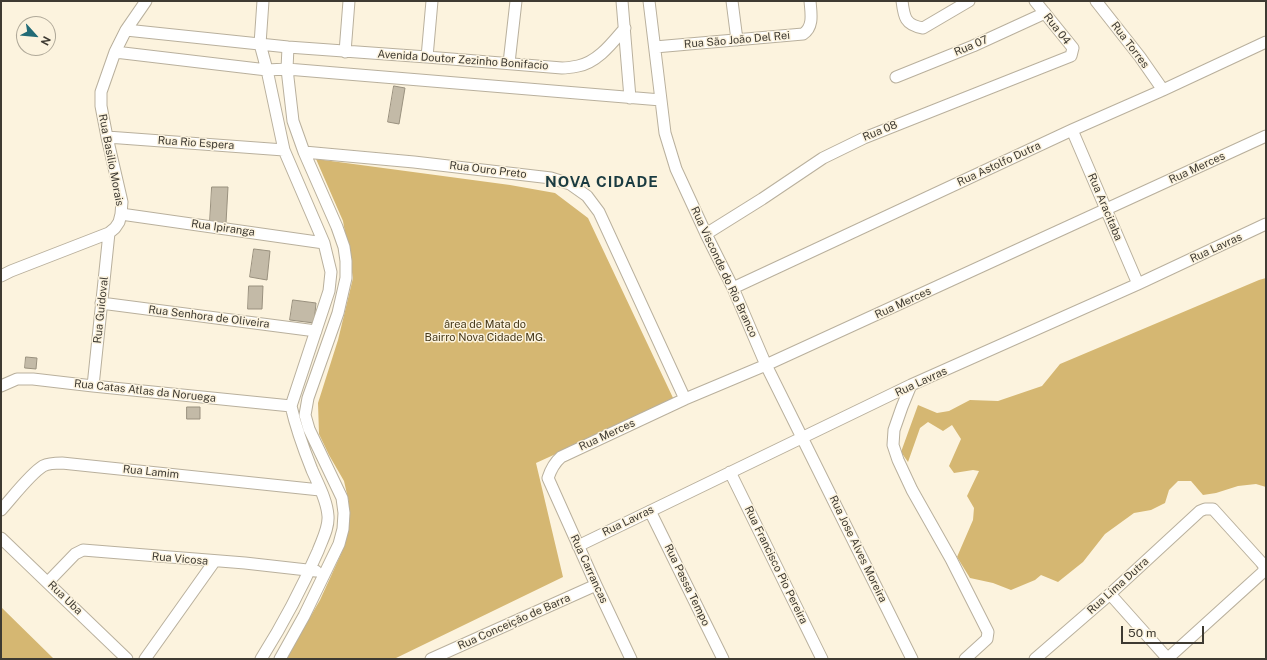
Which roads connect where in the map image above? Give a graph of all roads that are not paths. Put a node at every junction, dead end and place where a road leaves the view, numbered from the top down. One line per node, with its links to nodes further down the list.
1 (146, 1): 16 (street, Rua Basilio Morais)
2 (263, 1): 19 (street)
3 (349, 1): 23 (street)
4 (432, 1): 24 (street)
5 (516, 1): 26 (street)
6 (622, 1): 15 (street)
7 (649, 1): 20 (street)
8 (732, 1): 17 (street)
9 (810, 1): 17 (street, Rua São João Del Rei)
10 (902, 1): 11 (street)
11 (969, 1)
12 (1035, 1): 14 (street, Rua 04)
13 (1096, 1): 30 (street, Rua Torres)
14 (1045, 13): 25 (street, Rua 04); 29 (street, Rua 07)
15 (625, 28): 26 (street, Avenida Doutor Zezinho Bonifacio); 31 (street)
16 (126, 30): 19 (street, Avenida Doutor Zezinho Bonifacio); 22 (street, Rua Basilio Morais)
17 (737, 40): 20 (street, Rua São João Del Rei)
18 (1266, 42): 30 (street, Rua Astolfo Dutra)
19 (260, 44): 21 (street, Avenida Doutor Zezinho Bonifacio); 28 (street)
20 (655, 47): 32 (street)
21 (288, 48): 23 (street, Avenida Doutor Zezinho Bonifacio); 27 (street)
22 (115, 52): 28 (street, Avenida Doutor Zezinho Bonifacio); 34 (street, Rua Basilio Morais)
23 (345, 52): 24 (street, Avenida Doutor Zezinho Bonifacio)
24 (428, 57): 26 (street, Avenida Doutor Zezinho Bonifacio)
25 (1069, 57): 42 (street, Rua 08)
26 (509, 63)
27 (287, 69): 28 (street, Avenida Doutor Zezinho Bonifacio); 31 (street, Avenida Doutor Zezinho Bonifacio); 37 (street)
28 (267, 70): 36 (street)
29 (896, 77)
30 (1164, 90): 33 (street, Rua Astolfo Dutra)
31 (630, 98): 32 (street, Avenida Doutor Zezinho Bonifacio)
32 (661, 100): 42 (street, Rua Visconde do Rio Branco)
33 (1072, 130): 38 (street, Rua Aracitaba); 46 (street, Rua Astolfo Dutra)
34 (107, 136): 36 (street, Rua Rio Espera); 39 (street, Rua Basilio Morais)
35 (1266, 136): 38 (street, Rua Merces)
36 (284, 150): 43 (street)
37 (304, 152): 53 (street, Rua Ouro Preto); 65 (street)
38 (1107, 210): 45 (street, Rua Aracitaba); 49 (street, Rua Merces)
39 (121, 214): 41 (street, Rua Basilio Morais); 43 (street, Rua Ipiranga)
40 (1266, 224): 45 (street, Rua Lavras)
41 (109, 233): 44 (street); 47 (street, Rua Guidoval)
42 (706, 234): 46 (street, Rua Visconde do Rio Branco)
43 (324, 243): 48 (street)
44 (1, 276)
45 (1138, 284): 50 (street, Rua Lavras)
46 (733, 288): 49 (street, Rua Visconde do Rio Branco)
47 (101, 303): 48 (street, Rua Senhora de Oliveira); 52 (street, Rua Guidoval)
48 (316, 331): 54 (street)
49 (766, 365): 53 (street, Rua Merces); 55 (street, Rua Visconde do Rio Branco)
50 (911, 385): 55 (street, Rua Lavras); 78 (street)
51 (1, 386): 52 (street, Rua Catas Atlas da Noruega)
52 (93, 386): 54 (street, Rua Catas Atlas da Noruega)
53 (685, 399): 57 (street, Rua Merces)
54 (291, 406): 58 (street)
55 (803, 438): 56 (street, Rua Lavras); 77 (street, Rua Jose Alves Moreira)
56 (730, 472): 60 (street, Rua Lavras); 76 (street, Rua Francisco Pio Pereira)
57 (548, 478): 62 (street, Rua Carrancas)
58 (320, 490): 59 (street, Rua Lamim); 64 (street)
59 (1, 510)
60 (650, 511): 62 (street, Rua Lavras); 75 (street, Rua Passa Tempo)
61 (1, 538): 66 (street, Rua Uba)
62 (578, 546): 67 (street, Rua Carrancas)
63 (214, 562): 64 (street, Rua Vicosa); 66 (street, Rua Vicosa); 70 (street)
64 (309, 571): 65 (street, Rua Vicosa); 71 (street)
65 (326, 572): 72 (street)
66 (48, 582): 69 (street, Rua Uba)
67 (596, 585): 73 (street, Rua Conceição de Barra); 74 (street, Rua Carrancas)
68 (1110, 594): 79 (street, Rua Lima Dutra); 80 (street); 80 (street, Rua Lima Dutra)
69 (127, 659)
70 (145, 659)
71 (261, 659)
72 (280, 659)
73 (431, 659)
74 (631, 659)
75 (723, 659)
76 (822, 659)
77 (912, 659)
78 (965, 659)
79 (1035, 659)
80 (1168, 659)

